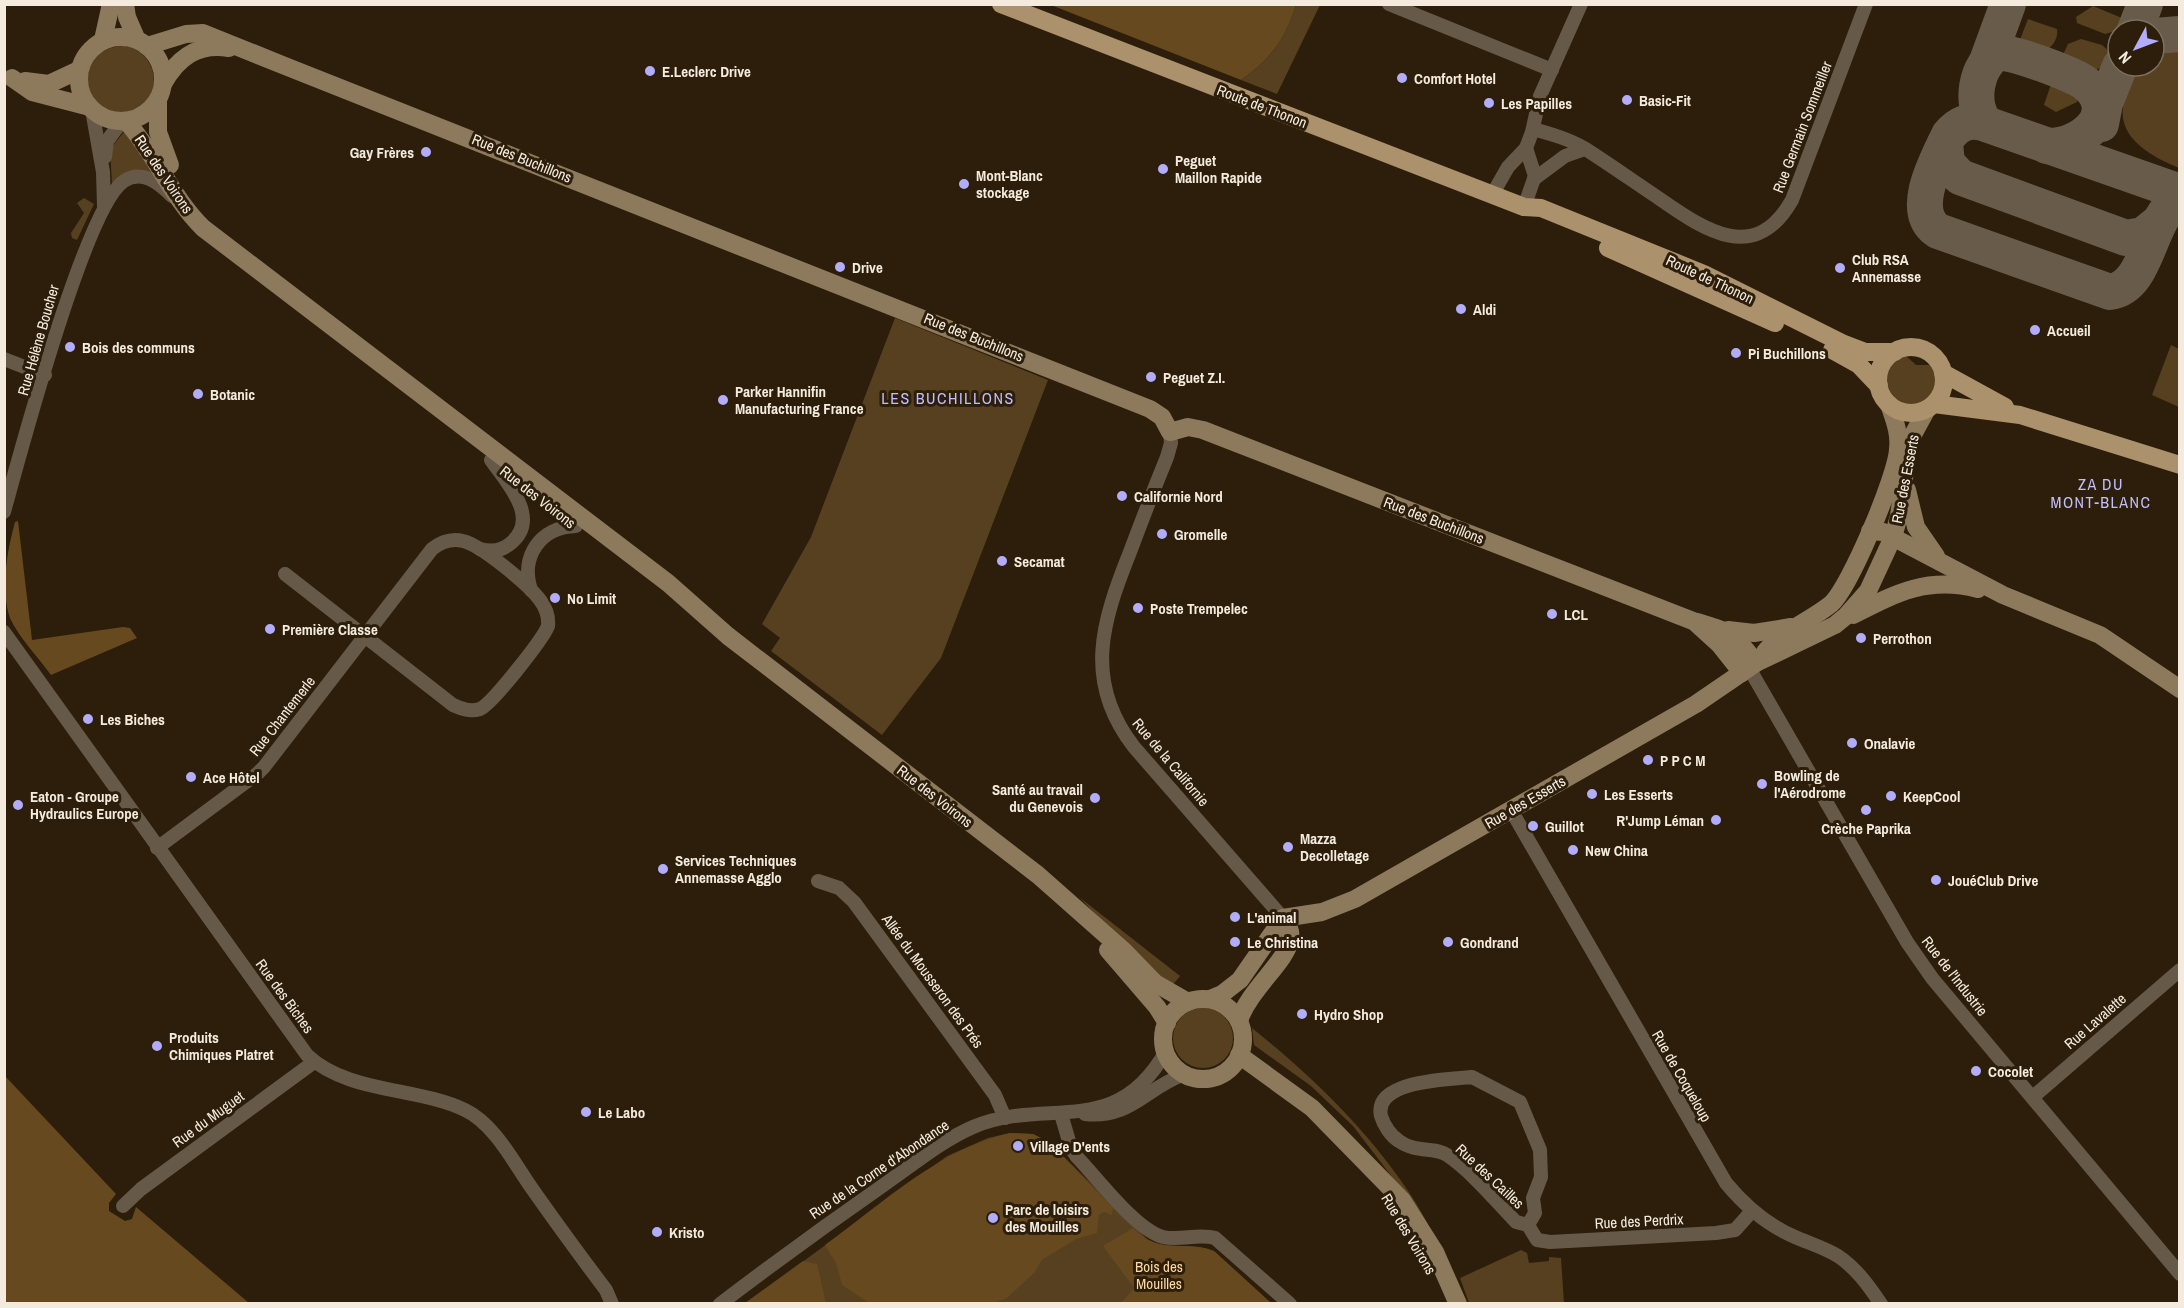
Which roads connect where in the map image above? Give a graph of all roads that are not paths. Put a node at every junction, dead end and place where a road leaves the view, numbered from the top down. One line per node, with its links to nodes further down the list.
1 (111, 4): 7 (street)
2 (125, 4): 8 (street)
3 (1001, 4): 21 (main road, Route de Thonon)
4 (1389, 4): 11 (street)
5 (1581, 4): 11 (street)
6 (1866, 4): 18 (street, Rue Germain Sommeiller)
7 (103, 40): 8 (street); 10 (street)
8 (142, 43): 9 (street, Rue des Buchillons); 13 (street)
9 (246, 51): 13 (street, Rue des Buchillons); 35 (street, Rue des Buchillons)
10 (79, 70): 12 (street); 14 (street)
11 (1552, 70): 16 (street)
12 (8, 77): 14 (street)
13 (160, 92): 15 (street); 25 (street, Rue des Voirons)
14 (91, 109): 15 (street); 19 (street, Rue Hélène Boucher)
15 (124, 121): 19 (street, Rue Hélène Boucher); 22 (street, Rue des Voirons)
16 (1533, 129): 17 (street); 18 (street, Rue Germain Sommeiller)
17 (1526, 148): 20 (street); 21 (street)
18 (1585, 149): 20 (street)
19 (103, 172): 24 (street, Rue Hélène Boucher)
20 (1534, 180): 23 (street)
21 (1492, 195): 23 (main road, Route de Thonon)
22 (184, 207): 24 (street, Rue Hélène Boucher); 25 (street, Rue des Voirons)
23 (1524, 207): 27 (main road, Route de Thonon); 31 (main road, Route de Thonon)
24 (102, 214): 30 (street, Rue Hélène Boucher)
25 (230, 249): 26 (street, Rue des Voirons)
26 (357, 348): 36 (street, Rue des Voirons); 56 (street, Rue des Voirons)
27 (1894, 352): 29 (main road); 31 (main road)
28 (4, 359): 30 (street)
29 (1943, 373): 33 (main road); 34 (main road)
30 (45, 375): 39 (street, Rue Hélène Boucher)
31 (1879, 386): 32 (main road)
32 (1889, 404): 33 (main road); 41 (street, Rue des Esserts)
33 (1931, 407): 34 (main road); 38 (street, Rue des Esserts)
34 (2020, 415): 37 (main road)
35 (1170, 432): 51 (street, Rue des Buchillons); 64 (street, Rue de la Californie)
36 (491, 460): 40 (street, Rue des Voirons); 43 (street, Rue Chantemerle)
37 (2180, 465)
38 (1905, 476): 42 (street, Rue des Esserts); 45 (street)
39 (4, 512)
40 (576, 526): 48 (street); 56 (street, Rue des Voirons)
41 (1870, 531): 42 (street); 44 (street, Rue des Esserts)
42 (1893, 537): 45 (street); 47 (street, Rue des Esserts)
43 (480, 549): 48 (street, Rue Chantemerle); 57 (street, Rue Chantemerle)
44 (1858, 560): 47 (street); 52 (street, Rue des Esserts)
45 (1947, 567): 50 (street)
46 (285, 574): 57 (street, Rue Chantemerle)
47 (1875, 579): 49 (street); 53 (street, Rue des Esserts)
48 (531, 590): 57 (street, Rue Chantemerle)
49 (1901, 592): 50 (street); 53 (street)
50 (2003, 594): 59 (street)
51 (1693, 621): 54 (street, Rue des Buchillons); 58 (street, Rue des Buchillons)
52 (1800, 625): 54 (street, Rue des Buchillons); 58 (street, Rue des Esserts)
53 (1835, 625): 58 (street, Rue des Esserts)
54 (1728, 630): 58 (street)
55 (4, 632): 61 (street, Rue des Biches)
56 (728, 636): 63 (street, Rue des Voirons)
57 (364, 637): 61 (street, Rue Chantemerle)
58 (1749, 668): 60 (street, Rue des Esserts); 74 (street, Rue de l'Industrie)
59 (2180, 689)
60 (1511, 810): 64 (street, Rue des Esserts); 80 (street, Rue de Coqueloup)
61 (157, 848): 72 (street, Rue des Biches)
62 (818, 881): 77 (street, Allée du Mousseron des Prés)
63 (1081, 916): 67 (street, Rue des Voirons); 69 (street, Rue des Voirons)
64 (1283, 918): 66 (street); 68 (street)
65 (2180, 970): 74 (street, Rue Lavalette)
66 (1210, 999): 67 (street); 68 (street)
67 (1188, 1002): 69 (street)
68 (1239, 1021): 71 (street)
69 (1167, 1023): 70 (street)
70 (1166, 1052): 73 (street); 75 (street, Rue de la Corne d'Abondance)
71 (1239, 1055): 73 (street); 78 (street, Rue des Voirons)
72 (314, 1062): 79 (street, Rue du Muguet); 83 (street, Rue des Biches)
73 (1185, 1074): 75 (street, Rue de la Corne d'Abondance)
74 (2033, 1097): 82 (street, Rue de l'Industrie)
75 (1077, 1113): 76 (street, Rue de la Corne d'Abondance)
76 (1061, 1114): 77 (street, Rue de la Corne d'Abondance); 87 (street)
77 (1005, 1118): 86 (street, Rue de la Corne d'Abondance)
78 (1368, 1167): 88 (street, Rue des Voirons); 89 (street, Rue des Voirons)
79 (123, 1206)
80 (1752, 1210): 81 (street, Rue des Perdrix); 90 (street, Rue de Coqueloup)
81 (1528, 1225): 81 (street, Rue des Cailles)
82 (2180, 1274)
83 (606, 1290): 84 (street, Rue des Biches); 85 (street, Rue des Biches)
84 (612, 1304)
85 (622, 1304)
86 (720, 1304)
87 (1290, 1304)
88 (1446, 1304)
89 (1458, 1304)
90 (1881, 1304)

